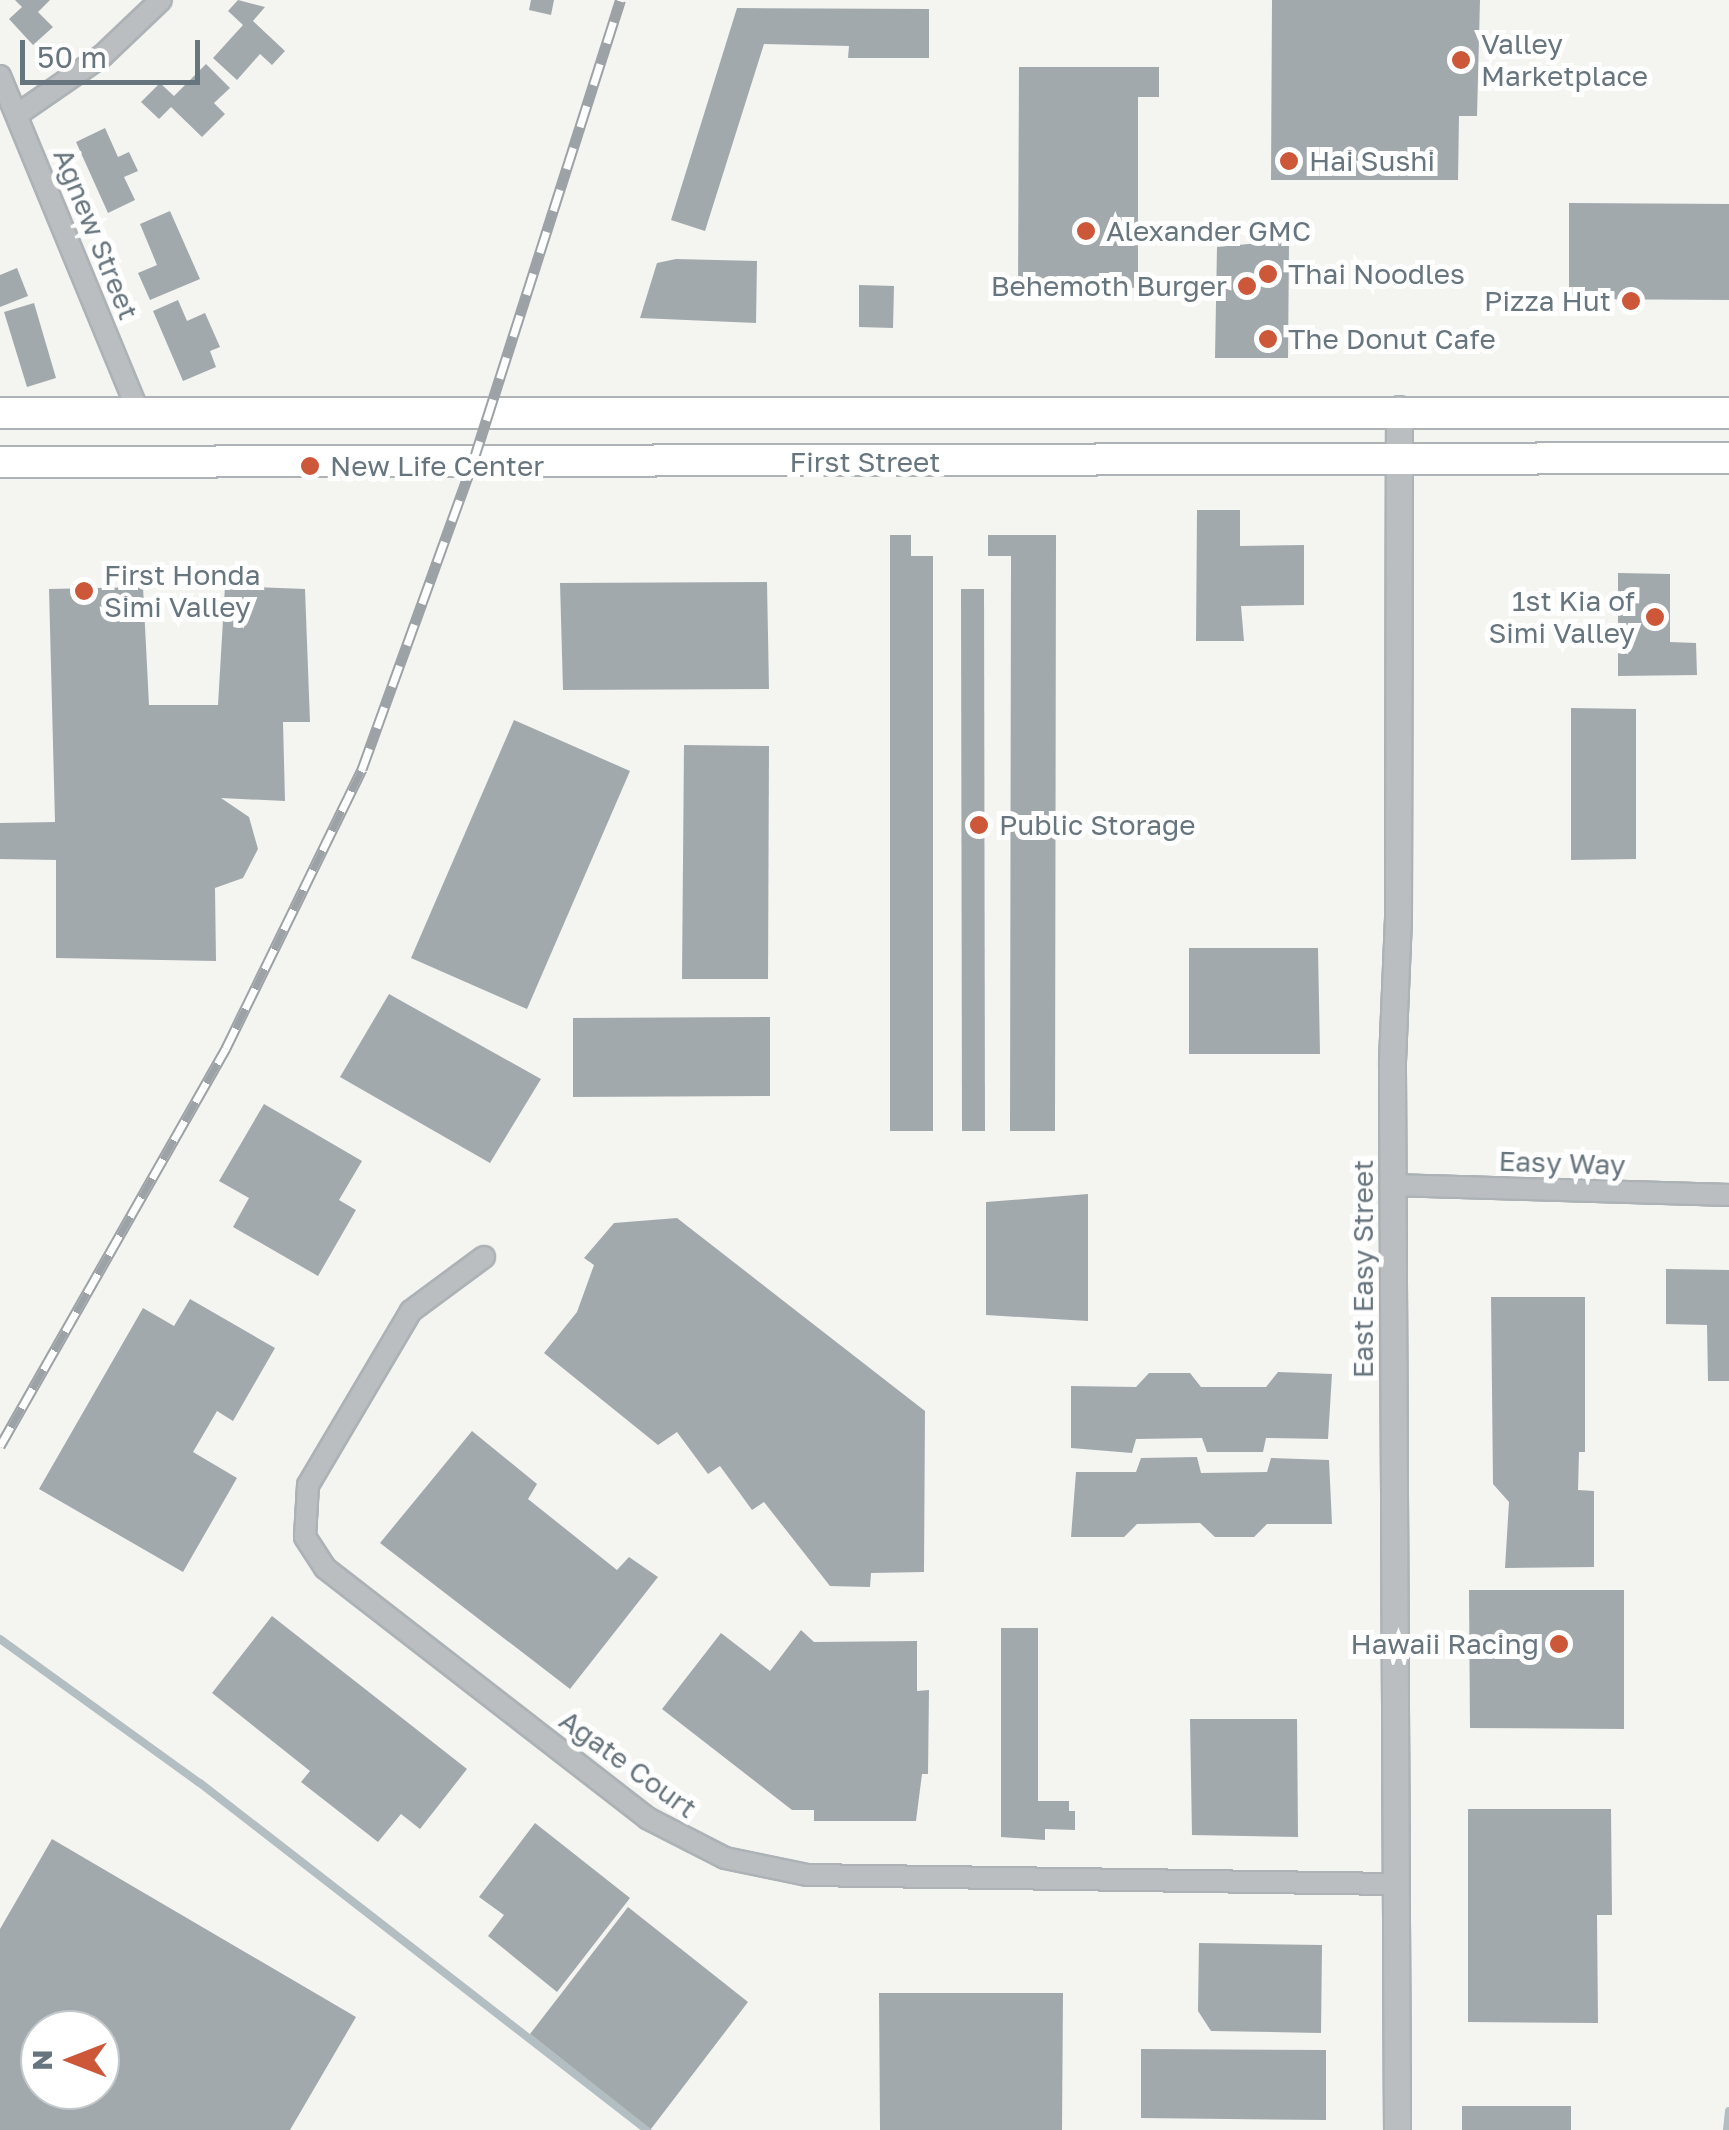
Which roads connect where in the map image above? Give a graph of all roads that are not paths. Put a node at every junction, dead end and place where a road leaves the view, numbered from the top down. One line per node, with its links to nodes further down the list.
1 (161, 0): 3 (street)
2 (0, 76): 3 (street, Agnew Street)
3 (18, 114): 7 (street, Agnew Street)
4 (1399, 409): 6 (main road, First Street); 7 (main road, First Street); 9 (street, East Easy Street)
5 (0, 413): 7 (main road, First Street)
6 (1729, 413)
7 (139, 414): 11 (main road)
8 (1729, 458): 9 (main road, First Street)
9 (1399, 461): 11 (main road, First Street); 12 (street, East Easy Street)
10 (0, 462): 11 (main road, First Street)
11 (162, 462)
12 (1393, 1185): 13 (street, Easy Way); 15 (street, East Easy Street)
13 (1729, 1195)
14 (484, 1257): 15 (street, Agate Court)
15 (1392, 1884): 16 (street, East Easy Street)
16 (1397, 2130)

